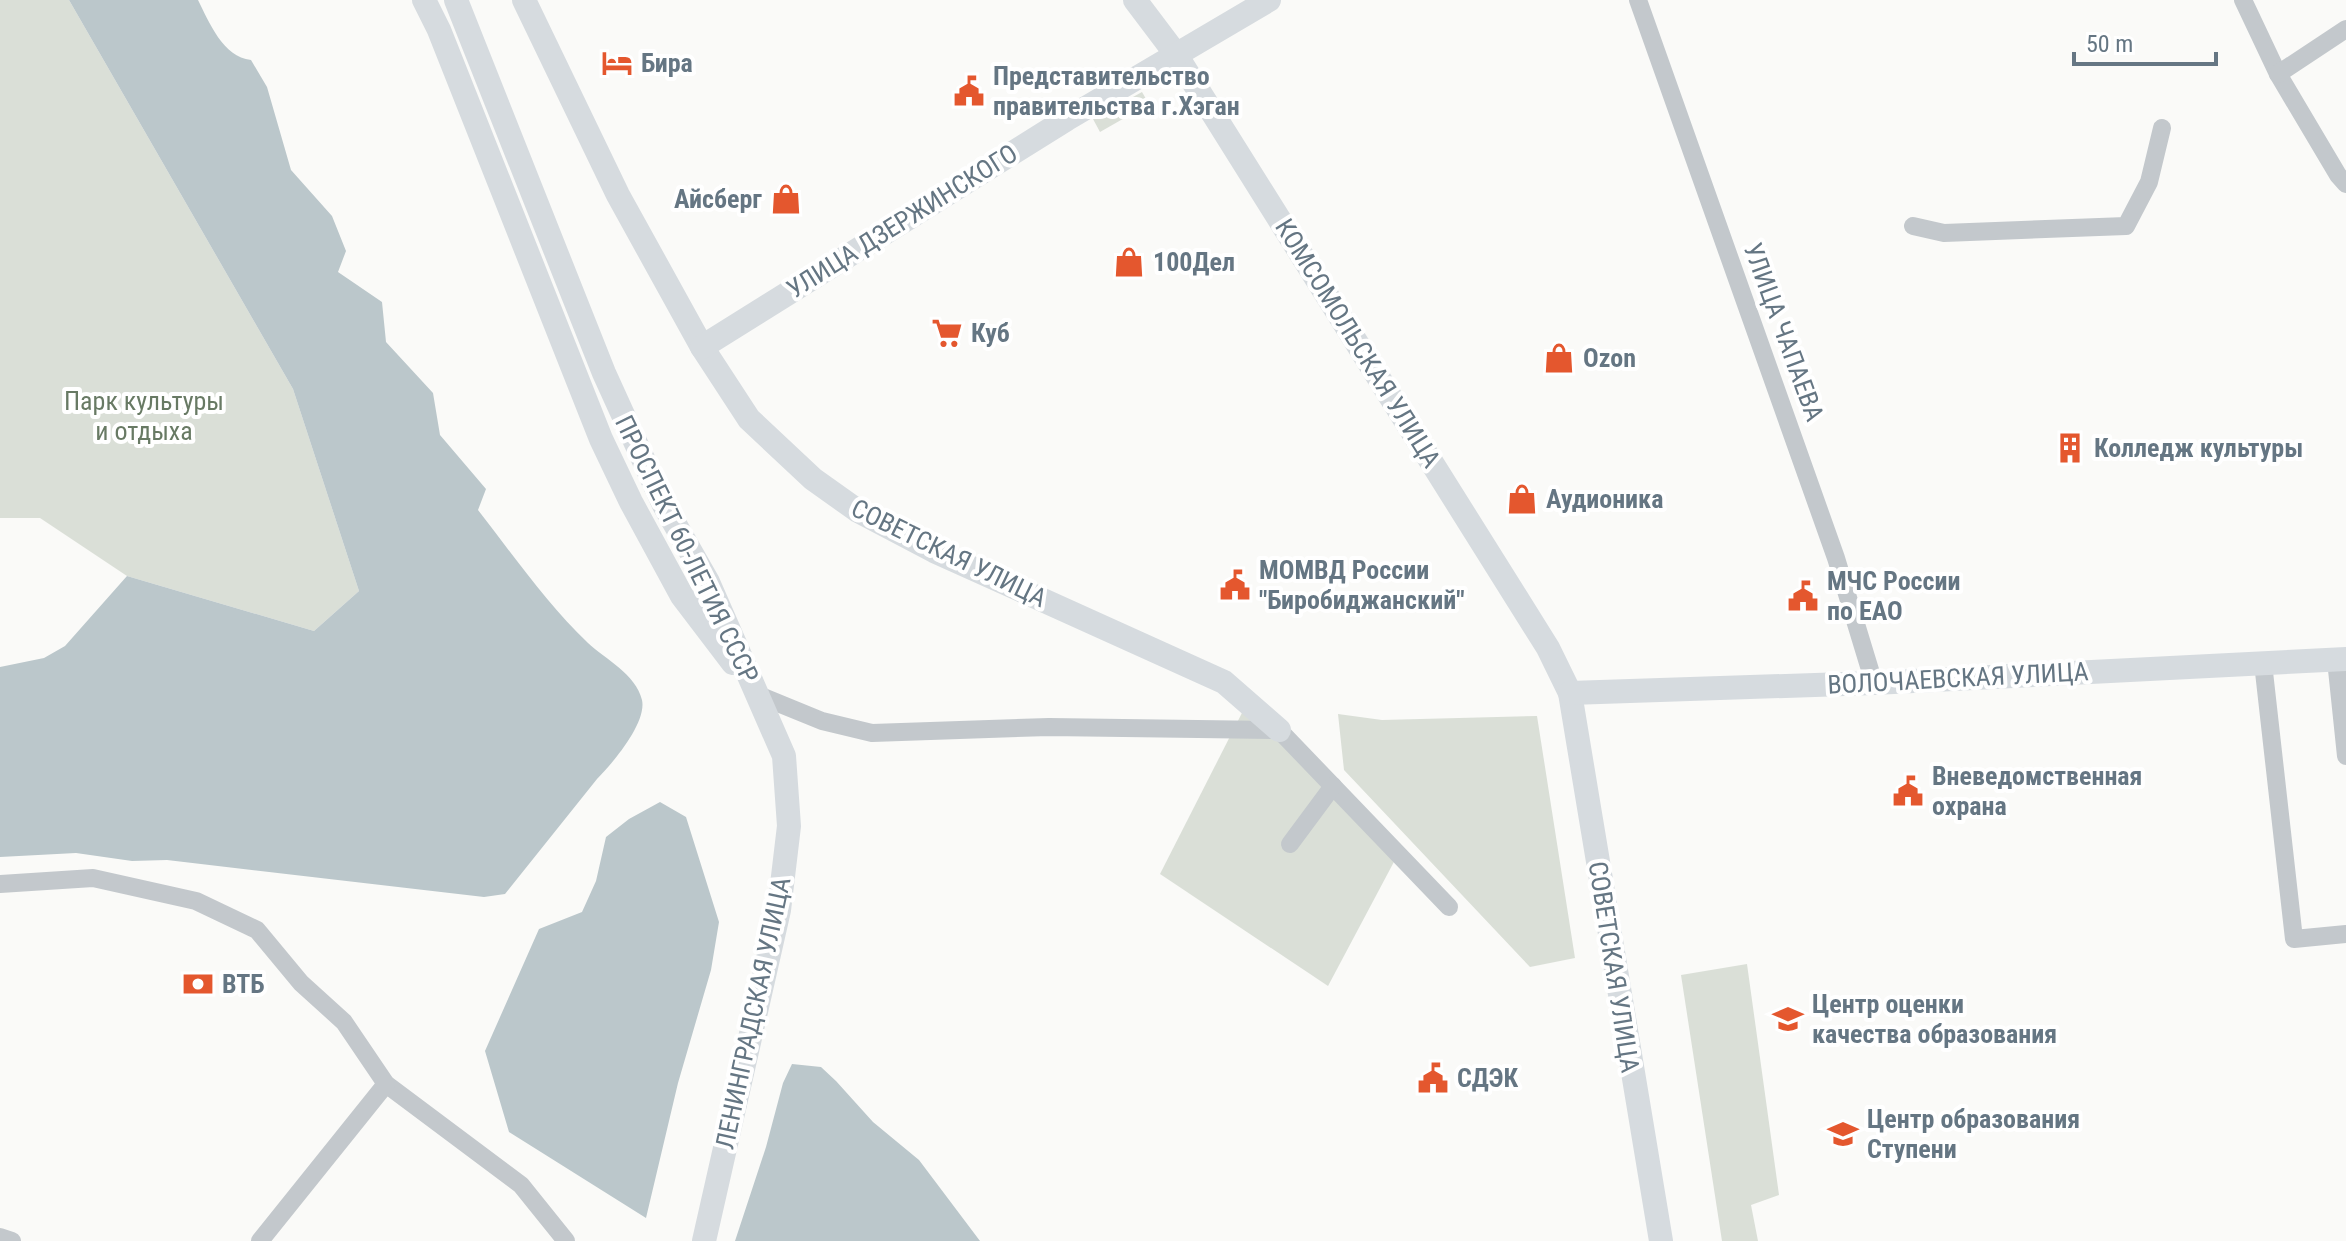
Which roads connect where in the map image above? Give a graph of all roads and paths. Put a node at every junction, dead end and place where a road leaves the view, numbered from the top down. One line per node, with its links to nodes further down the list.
1 (424, 0): 16 (main road, ПРОСПЕКТ 60-ЛЕТИЯ СССР)
2 (456, 0): 15 (main road, ПРОСПЕКТ 60-ЛЕТИЯ СССР)
3 (524, 0): 14 (main road, СОВЕТСКАЯ УЛИЦА)
4 (1135, 0): 9 (main road, КОМСОМОЛЬСКАЯ УЛИЦА)
5 (1269, 0): 9 (main road, УЛИЦА ДЗЕРЖИНСКОГО)
6 (1638, 0): 19 (street, УЛИЦА ЧАПАЕВА)
7 (2243, 0): 10 (street)
8 (2346, 29): 10 (street)
9 (1175, 53): 14 (main road, УЛИЦА ДЗЕРЖИНСКОГО); 20 (main road, КОМСОМОЛЬСКАЯ УЛИЦА)
10 (2278, 74): 12 (street)
11 (2162, 128): 13 (street)
12 (2346, 184)
13 (1913, 226)
14 (702, 347): 22 (main road, СОВЕТСКАЯ УЛИЦА)
15 (604, 373): 16 (main road); 21 (main road, ПРОСПЕКТ 60-ЛЕТИЯ СССР)
16 (578, 384): 21 (main road, ПРОСПЕКТ 60-ЛЕТИЯ СССР)
17 (2341, 659): 18 (main road, ВОЛОЧАЕВСКАЯ УЛИЦА); 23 (street)
18 (2263, 663): 19 (main road, ВОЛОЧАЕВСКАЯ УЛИЦА); 28 (street)
19 (1874, 683): 20 (main road, ВОЛОЧАЕВСКАЯ УЛИЦА)
20 (1570, 693): 35 (main road, СОВЕТСКАЯ УЛИЦА)
21 (756, 694): 22 (street); 34 (main road, ЛЕНИНГРАДСКАЯ УЛИЦА)
22 (1279, 730): 24 (street, СОВЕТСКАЯ УЛИЦА)
23 (2346, 756)
24 (1333, 786): 25 (street); 27 (street, СОВЕТСКАЯ УЛИЦА)
25 (1290, 844)
26 (0, 884): 29 (street)
27 (1449, 907)
28 (2346, 934)
29 (386, 1084): 32 (street); 33 (street)
30 (0, 1237): 31 (street)
31 (12, 1241)
32 (260, 1241)
33 (566, 1241)
34 (704, 1241)
35 (1661, 1241)

